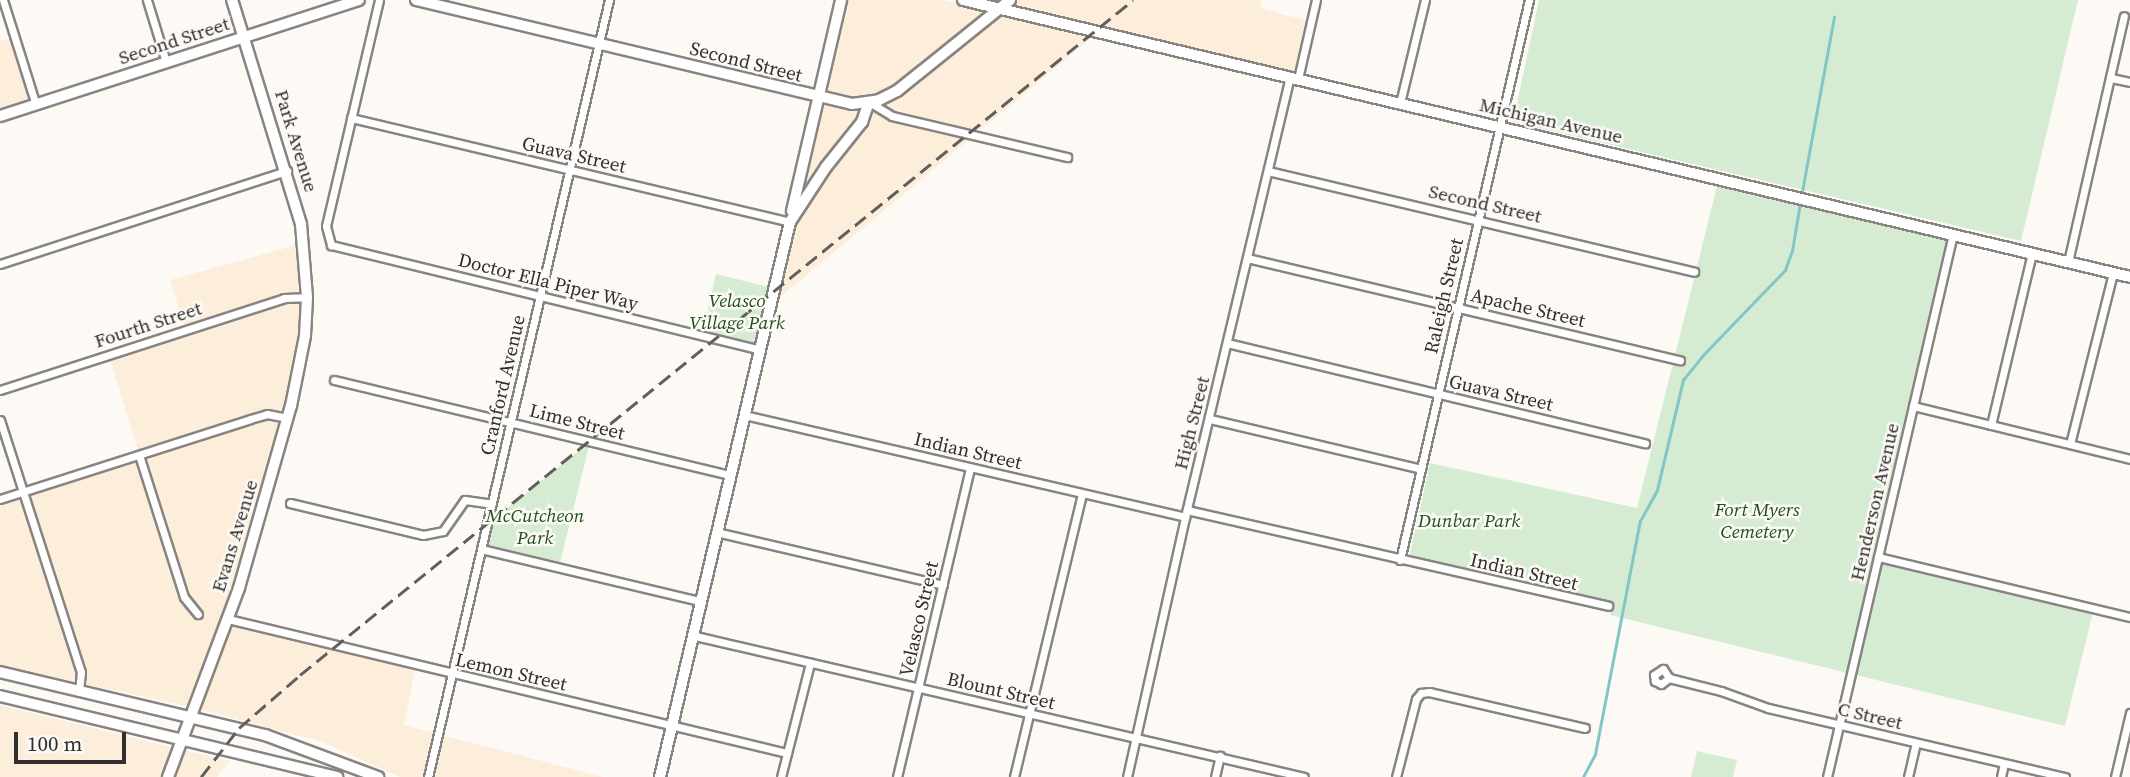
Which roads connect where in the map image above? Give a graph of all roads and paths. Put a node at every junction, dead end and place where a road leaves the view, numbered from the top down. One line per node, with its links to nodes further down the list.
1 (3, 0): 25 (street)
2 (147, 0): 18 (street)
3 (232, 0): 16 (main road, Park Avenue)
4 (359, 0): 16 (main road, Second Street)
5 (379, 0): 27 (street)
6 (416, 0): 17 (main road, Second Street)
7 (609, 0): 17 (street, Cranford Avenue)
8 (841, 0): 22 (street)
9 (963, 0): 14 (street, Michigan Avenue)
10 (1010, 0): 14 (main road)
11 (1316, 0): 19 (street, High Street)
12 (1425, 0): 24 (street)
13 (1529, 0): 28 (street, Raleigh Street)
14 (1000, 9): 19 (street, Michigan Avenue); 23 (main road)
15 (2124, 16): 20 (street)
16 (244, 36): 18 (main road, Second Street); 31 (main road, Park Avenue)
17 (599, 44): 22 (main road, Second Street); 30 (street, Cranford Avenue)
18 (166, 62): 25 (main road, Second Street)
19 (1294, 78): 24 (street, Michigan Avenue); 32 (street, High Street)
20 (2111, 78): 21 (street); 38 (street)
21 (2130, 82)
22 (817, 98): 23 (main road, Second Street); 34 (street)
23 (869, 103): 29 (street, Second Street); 34 (street)
24 (1400, 103): 28 (street, Michigan Avenue)
25 (36, 105): 26 (main road, Second Street)
26 (0, 116)
27 (351, 118): 30 (street, Guava Street); 43 (street, Doctor Ella Piper Way)
28 (1498, 127): 33 (street, Raleigh Street); 35 (street, Michigan Avenue)
29 (1067, 157)
30 (570, 169): 34 (street, Guava Street); 43 (street, Cranford Avenue)
31 (287, 171): 39 (street); 44 (main road, Park Avenue)
32 (1268, 171): 33 (street, Second Street); 37 (street, High Street)
33 (1477, 220): 40 (street, Second Street); 45 (street, Raleigh Street)
34 (790, 222): 47 (street)
35 (1952, 234): 36 (street, Michigan Avenue); 52 (street, Henderson Avenue)
36 (2032, 253): 38 (street, Michigan Avenue); 58 (street)
37 (1247, 258): 45 (street, Apache Street); 46 (street, High Street)
38 (2068, 262): 41 (street, Michigan Avenue)
39 (0, 264)
40 (1693, 272)
41 (2113, 273): 42 (street, Michigan Avenue); 60 (street)
42 (2130, 277)
43 (540, 296): 47 (street, Doctor Ella Piper Way); 57 (street, Cranford Avenue)
44 (307, 297): 50 (street, Fourth Street); 54 (main road, Evans Avenue)
45 (1457, 307): 48 (street, Apache Street); 51 (street, Raleigh Street)
46 (1227, 343): 51 (street, Guava Street); 55 (street, High Street)
47 (759, 349): 53 (street)
48 (1679, 360)
49 (334, 380): 57 (street, Lime Street)
50 (0, 390)
51 (1438, 394): 59 (street, Guava Street); 64 (street, Raleigh Street)
52 (1913, 406): 58 (street); 74 (street, Henderson Avenue)
53 (744, 415): 63 (street, Indian Street); 65 (street)
54 (288, 418): 61 (street); 81 (main road, Evans Avenue)
55 (1210, 419): 64 (street); 71 (street, High Street)
56 (0, 420): 66 (street)
57 (511, 422): 65 (street, Lime Street); 70 (street, Cranford Avenue)
58 (1991, 425): 60 (street)
59 (1645, 443)
60 (2070, 444): 62 (street)
61 (139, 455): 66 (street); 79 (street)
62 (2130, 460)
63 (970, 468): 67 (street, Indian Street); 76 (street, Velasco Street)
64 (1421, 470): 75 (street, Raleigh Street)
65 (729, 475): 72 (street)
66 (23, 492): 68 (street); 88 (street)
67 (1082, 494): 71 (street, Indian Street); 90 (street)
68 (0, 499)
69 (290, 503): 70 (street)
70 (492, 505): 73 (street, Cranford Avenue)
71 (1186, 514): 75 (street, Indian Street); 96 (street, High Street)
72 (716, 532): 76 (street); 77 (street)
73 (481, 549): 77 (street); 85 (street, Cranford Avenue)
74 (1878, 557): 80 (street); 94 (street, Henderson Avenue)
75 (1400, 560): 78 (street, Indian Street)
76 (943, 585): 87 (street, Velasco Street)
77 (699, 601): 82 (street)
78 (1608, 607)
79 (198, 614)
80 (2130, 617)
81 (228, 619): 85 (street, Lemon Street); 92 (main road, Evans Avenue)
82 (691, 635): 83 (street, Blount Street); 93 (street)
83 (810, 663): 87 (street, Blount Street); 99 (street)
84 (0, 672): 88 (main road)
85 (453, 675): 93 (street, Lemon Street); 105 (street, Cranford Avenue)
86 (1669, 678): 94 (street, C Street)
87 (919, 688): 90 (street, Blount Street); 108 (street, Velasco Street)
88 (79, 692): 92 (main road)
89 (0, 696): 97 (main road)
90 (1029, 713): 96 (street, Blount Street); 109 (street)
91 (2130, 713): 118 (street)
92 (191, 717): 97 (main road, Evans Avenue); 104 (main road)
93 (672, 725): 99 (street, Lemon Street); 106 (street)
94 (1840, 725): 98 (street, C Street); 114 (street, Henderson Avenue)
95 (1585, 728): 113 (street)
96 (1136, 737): 100 (street, Blount Street); 110 (street, High Street)
97 (183, 738): 102 (main road, Evans Avenue); 103 (main road)
98 (1916, 743): 101 (street, C Street); 115 (street)
99 (787, 753): 107 (street)
100 (1220, 756): 111 (street); 112 (street, Blount Street)
101 (2004, 763): 116 (street); 117 (street, C Street)
102 (168, 777)
103 (337, 777)
104 (378, 777)
105 (428, 777)
106 (660, 777)
107 (781, 777)
108 (897, 777)
109 (1014, 777)
110 (1127, 777)
111 (1215, 777)
112 (1304, 777)
113 (1396, 777)
114 (1827, 777)
115 (1908, 777)
116 (2001, 777)
117 (2066, 777)
118 (2115, 777)

